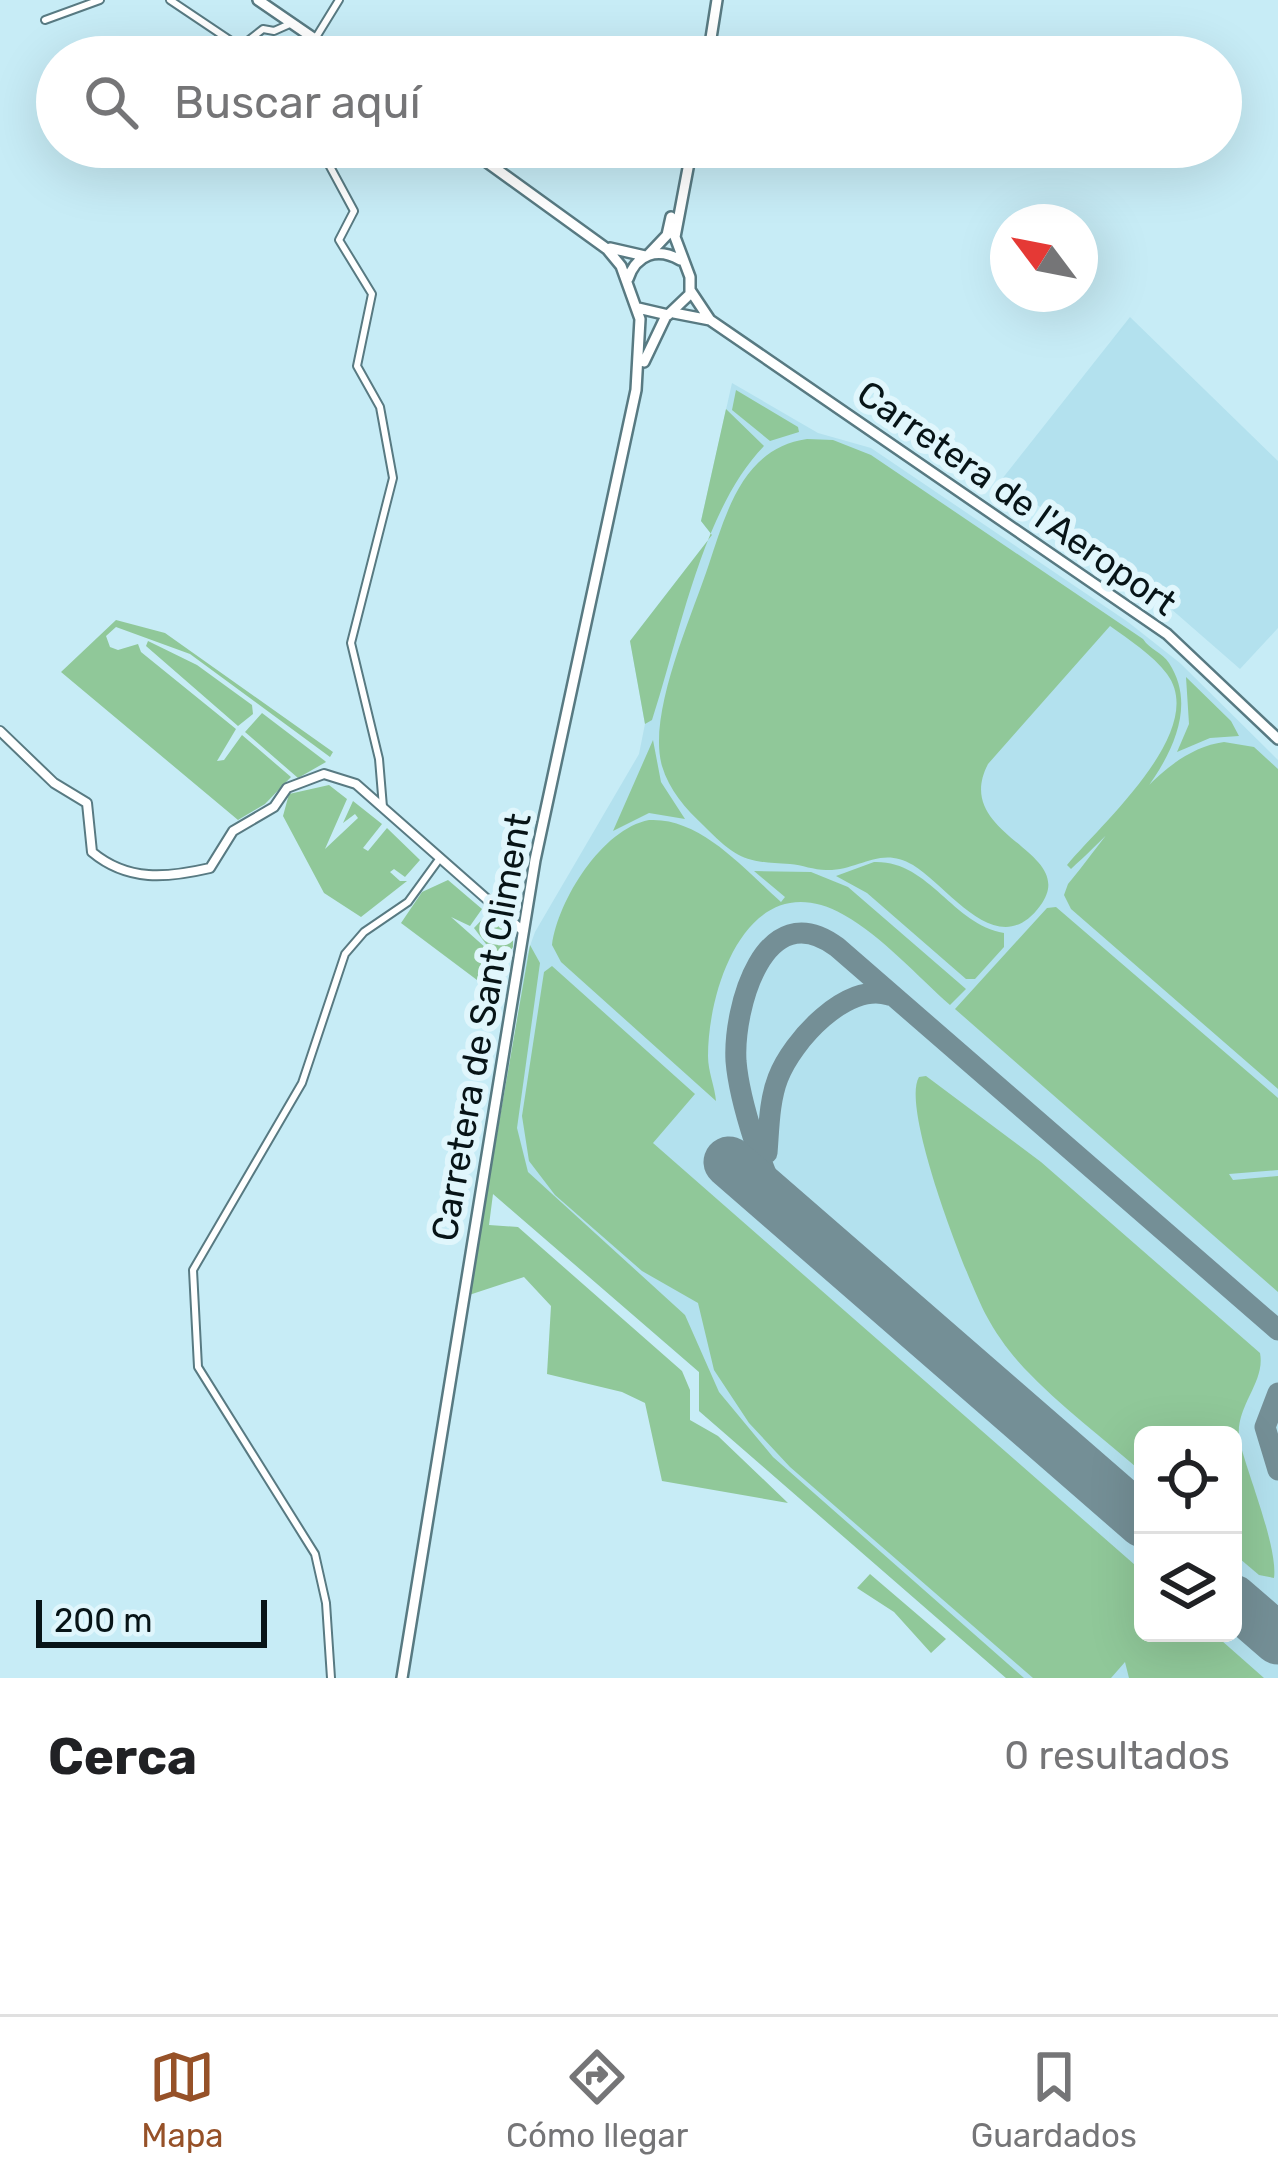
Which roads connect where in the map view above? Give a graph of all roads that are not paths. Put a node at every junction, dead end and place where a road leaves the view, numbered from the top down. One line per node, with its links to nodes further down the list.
1 (100, 0): 6 (street)
2 (170, 0): 8 (street)
3 (258, 0): 7 (main road)
4 (339, 0): 11 (street)
5 (717, 0): 12 (main road)
6 (45, 20)
7 (292, 23): 9 (street); 10 (main road)
8 (224, 36)
9 (253, 36)
10 (311, 36)
11 (317, 36)
12 (711, 36)
13 (331, 168): 28 (street)
14 (495, 168): 17 (main road)
15 (684, 168): 18 (main road)
16 (685, 168): 19 (main road)
17 (598, 241): 18 (main road); 20 (main road)
18 (647, 255): 19 (main road); 20 (main road)
19 (681, 261): 21 (main road)
20 (627, 284): 22 (main road)
21 (691, 290): 23 (main road); 24 (main road, Carretera de l'Aeroport)
22 (634, 304): 23 (main road); 25 (main road)
23 (671, 314): 24 (main road, Carretera de l'Aeroport); 25 (main road)
24 (710, 320): 27 (main road, Carretera de l'Aeroport)
25 (637, 390): 30 (main road, Carretera de Sant Climent)
26 (0, 731): 28 (street)
27 (1278, 739)
28 (383, 807): 29 (street)
29 (440, 858): 30 (street); 31 (street)
30 (523, 931): 32 (main road, Carretera de Sant Climent)
31 (331, 1678)
32 (401, 1678)

